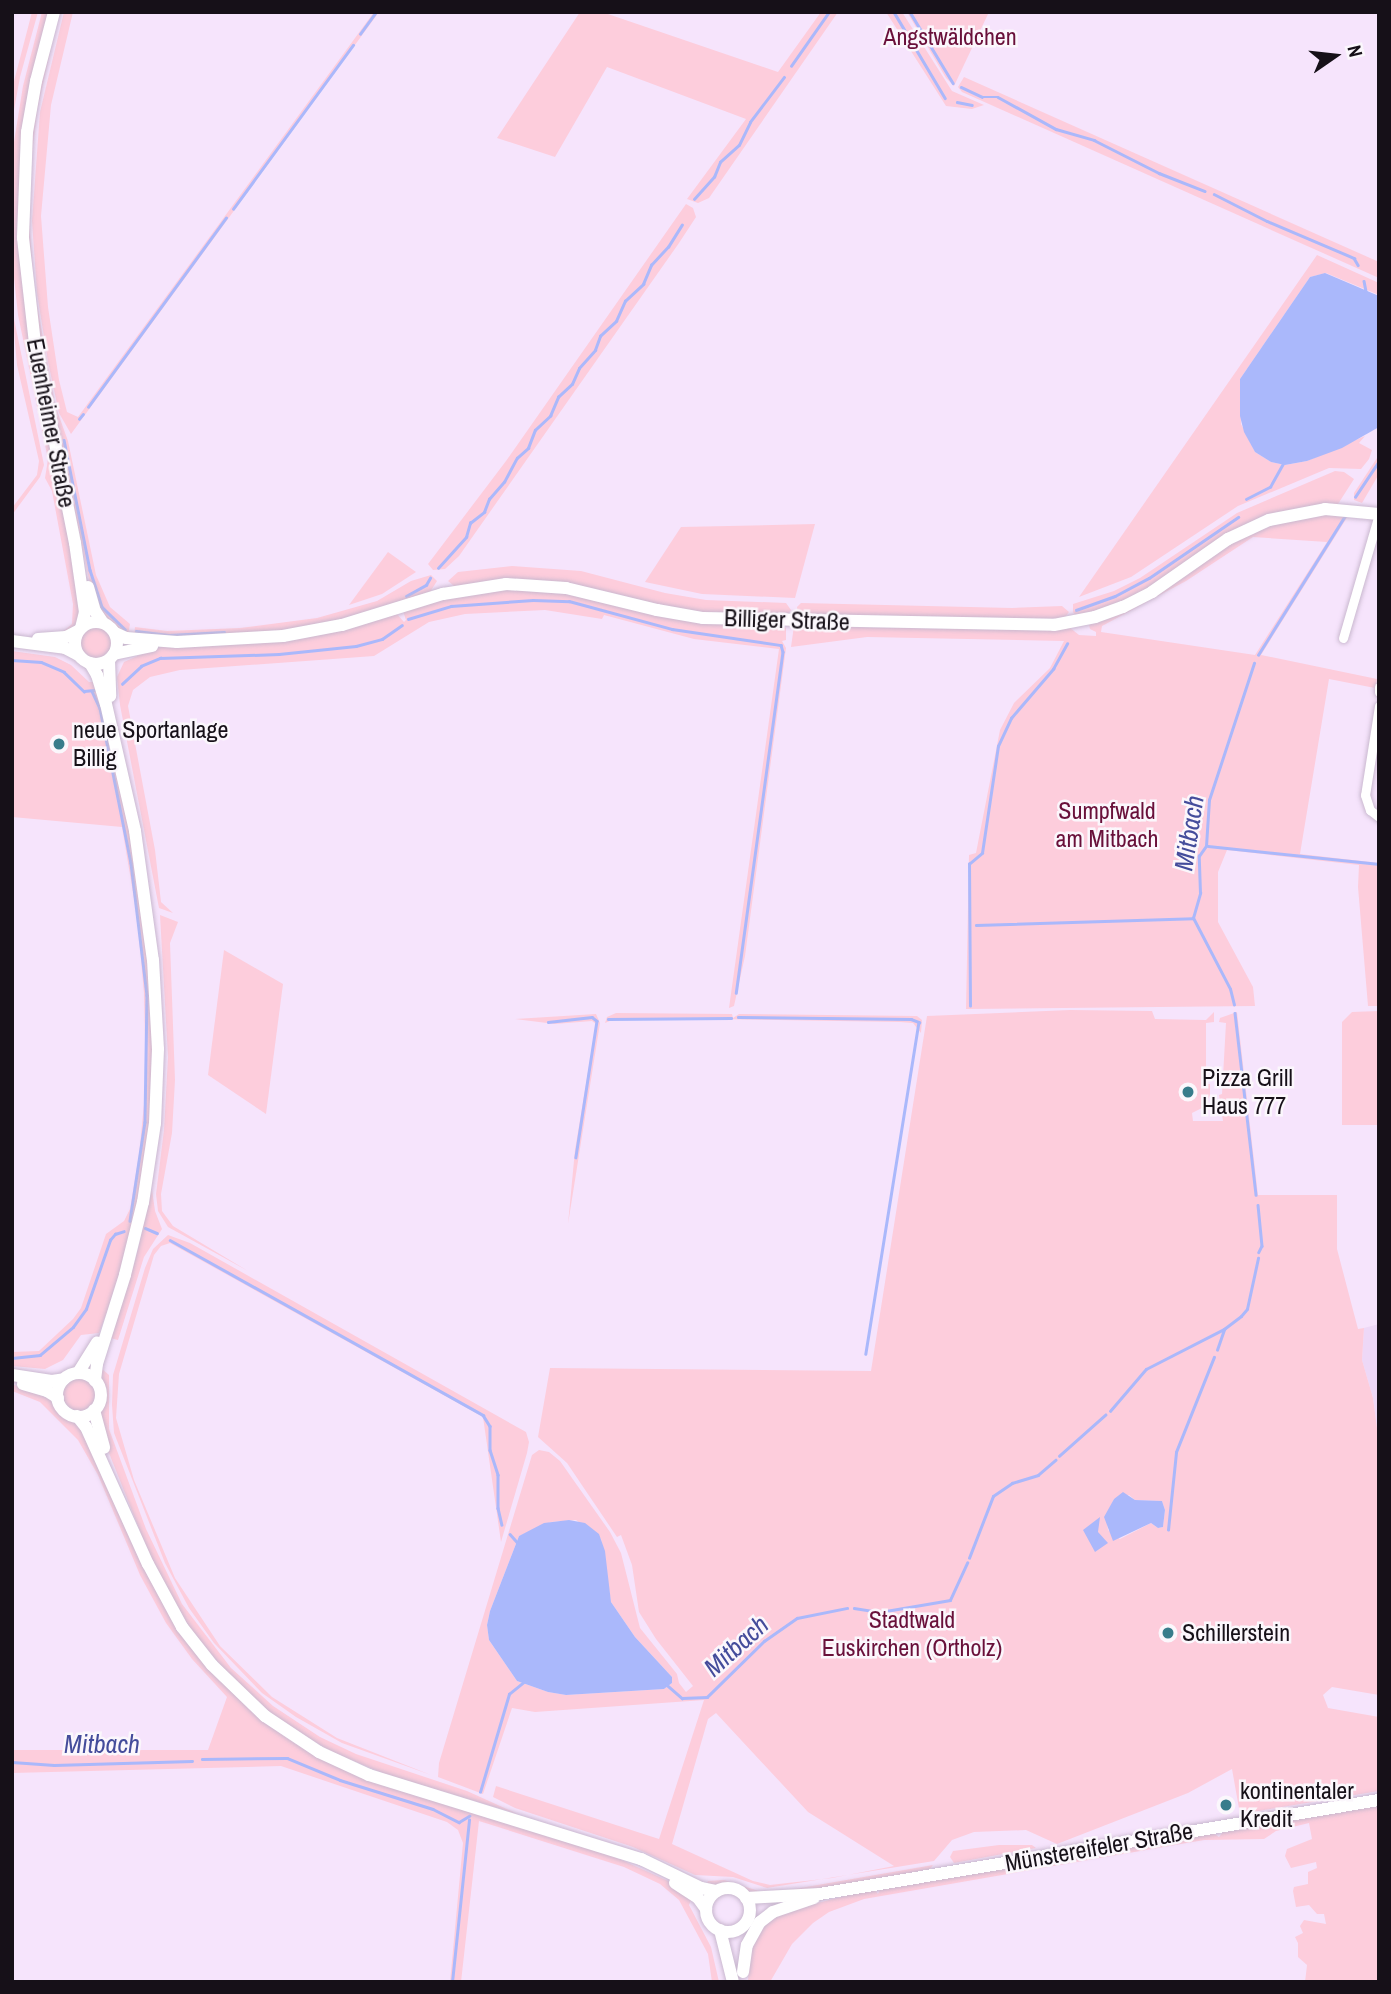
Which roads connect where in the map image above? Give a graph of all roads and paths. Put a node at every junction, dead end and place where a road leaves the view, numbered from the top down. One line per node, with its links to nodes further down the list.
1 (54, 12): 3 (main road, Euenheimer Straße)
2 (1379, 514): 7 (street, Billiger Straße); 9 (main road, Billiger Straße)
3 (75, 543): 4 (main road, Euenheimer Straße); 5 (main road, Euenheimer Straße)
4 (103, 623): 5 (main road); 6 (main road)
5 (80, 629): 8 (main road); 10 (main road)
6 (115, 633): 9 (main road, Billiger Straße); 11 (main road)
7 (1343, 638)
8 (13, 641): 10 (main road)
9 (177, 642): 11 (main road, Billiger Straße)
10 (78, 655): 12 (main road)
11 (112, 657): 12 (main road); 14 (main road)
12 (90, 663): 14 (main road)
13 (1379, 706): 15 (street)
14 (118, 752): 16 (main road)
15 (1379, 817)
16 (117, 1302): 17 (main road); 21 (main road)
17 (78, 1373): 19 (main road); 21 (main road)
18 (12, 1375): 19 (main road)
19 (64, 1379): 22 (main road)
20 (12, 1381): 22 (main road)
21 (95, 1381): 23 (main road)
22 (58, 1398): 24 (main road)
23 (94, 1410): 24 (main road); 25 (main road)
24 (77, 1416): 25 (main road)
25 (119, 1495): 27 (main road)
26 (1379, 1800): 29 (main road, Münstereifeler Straße)
27 (629, 1857): 28 (main road); 31 (main road)
28 (717, 1891): 30 (main road); 31 (main road)
29 (820, 1894): 30 (main road, Münstereifeler Straße); 32 (main road, Münstereifeler Straße); 34 (main road)
30 (746, 1898): 32 (main road)
31 (706, 1909): 33 (main road)
32 (745, 1921): 33 (main road); 34 (main road)
33 (720, 1930): 34 (main road)
34 (740, 1978)

